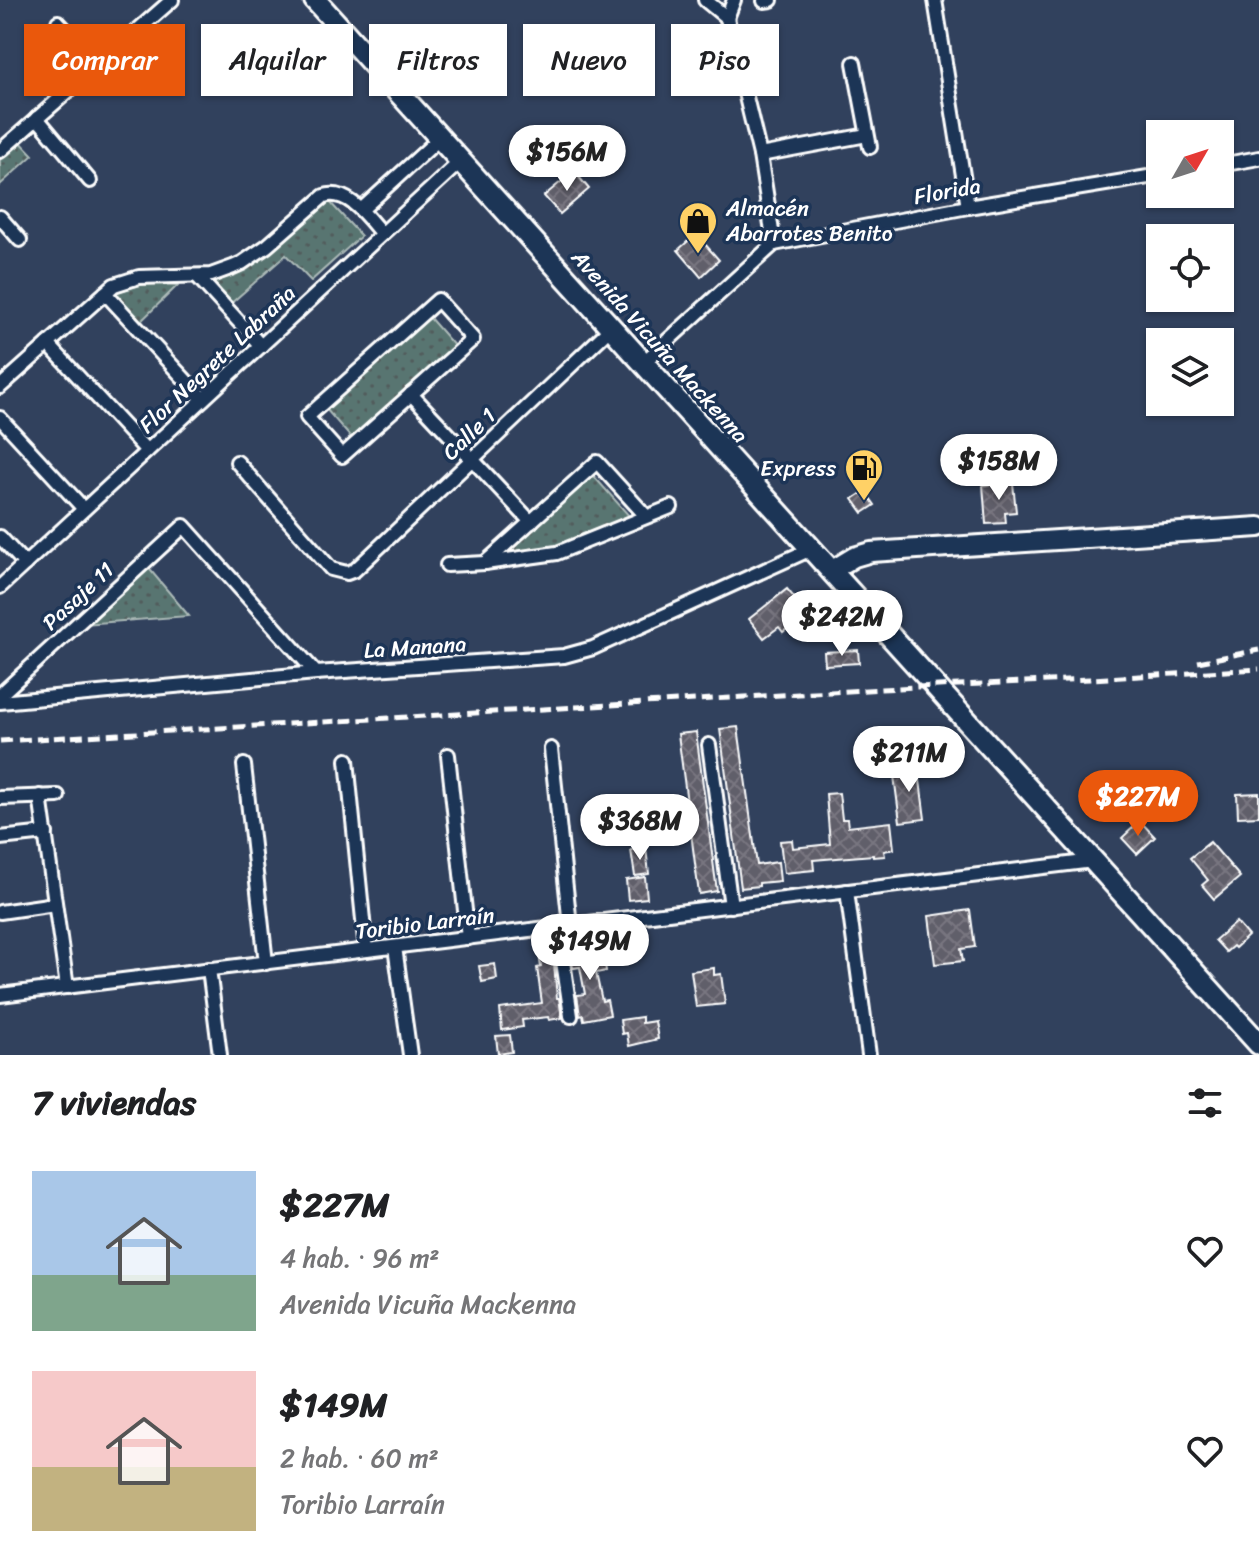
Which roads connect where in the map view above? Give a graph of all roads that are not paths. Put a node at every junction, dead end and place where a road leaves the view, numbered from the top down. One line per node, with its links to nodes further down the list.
1 (315, 0): 13 (main road, Avenida Vicuña Mackenna)
2 (705, 0): 8 (street)
3 (734, 0): 8 (street)
4 (771, 0): 6 (street)
5 (935, 0): 21 (street)
6 (764, 1)
7 (164, 3): 9 (street)
8 (727, 18): 15 (street)
9 (142, 24)
10 (854, 63): 15 (street)
11 (62, 96): 12 (street)
12 (37, 118): 14 (street); 20 (street)
13 (440, 138): 17 (main road, Avenida Vicuña Mackenna); 22 (street)
14 (0, 151)
15 (760, 155): 26 (street)
16 (1259, 158): 18 (street)
17 (461, 161): 24 (street, Flor Negrete Labraña); 29 (main road, Avenida Vicuña Mackenna)
18 (1234, 162)
19 (1146, 177): 21 (street, Florida)
20 (90, 181)
21 (968, 207): 26 (street, Florida)
22 (361, 210): 24 (street); 27 (street)
23 (0, 217): 25 (street)
24 (382, 234): 31 (street, Flor Negrete Labraña)
25 (20, 240)
26 (774, 244): 32 (street)
27 (197, 276): 28 (street); 31 (street)
28 (105, 293): 30 (street); 35 (street)
29 (611, 328): 32 (main road, Avenida Vicuña Mackenna); 38 (street, Calle 1)
30 (48, 344): 33 (street); 37 (street)
31 (261, 346): 35 (street, Flor Negrete Labraña)
32 (643, 363): 46 (main road, Avenida Vicuña Mackenna)
33 (0, 387)
34 (411, 394): 34 (street); 38 (street)
35 (203, 399): 37 (street, Flor Negrete Labraña)
36 (0, 418): 41 (street)
37 (147, 451): 41 (street, Flor Negrete Labraña)
38 (472, 459): 39 (street, Calle 1); 43 (street)
39 (237, 462)
40 (671, 507): 42 (street)
41 (84, 509): 48 (street, Flor Negrete Labraña)
42 (646, 516): 43 (street); 47 (street)
43 (531, 522): 47 (street)
44 (1259, 527): 50 (street)
45 (0, 537): 48 (street)
46 (811, 549): 50 (main road, Avenida Vicuña Mackenna); 52 (street, La Manana)
47 (485, 563): 49 (street)
48 (25, 564): 51 (street, Flor Negrete Labraña)
49 (447, 565)
50 (831, 571): 65 (main road, Avenida Vicuña Mackenna)
51 (0, 587)
52 (316, 673): 53 (street, Pasaje 11); 54 (street, La Manana)
53 (0, 695)
54 (0, 702)
55 (709, 745): 68 (street)
56 (551, 749): 70 (street)
57 (448, 755): 71 (street)
58 (347, 760): 73 (street)
59 (244, 765): 74 (street)
60 (40, 796): 61 (street); 62 (street); 63 (street)
61 (58, 796)
62 (0, 798)
63 (46, 833): 64 (street); 67 (street)
64 (0, 838)
65 (1093, 861): 66 (street, Toribio Larraín); 79 (main road, Avenida Vicuña Mackenna)
66 (847, 891): 68 (street, Toribio Larraín); 82 (street)
67 (55, 904): 69 (street); 76 (street)
68 (731, 906): 70 (street, Toribio Larraín)
69 (0, 912)
70 (564, 926): 71 (street, Toribio Larraín); 78 (street)
71 (468, 938): 72 (street, Toribio Larraín)
72 (395, 947): 73 (street, Toribio Larraín); 81 (street)
73 (366, 950): 74 (street, Toribio Larraín)
74 (266, 963): 75 (street, Toribio Larraín)
75 (209, 969): 76 (street, Toribio Larraín); 80 (street)
76 (67, 987): 77 (street, Toribio Larraín)
77 (0, 995)
78 (571, 1016)
79 (1259, 1044)
80 (220, 1055)
81 (410, 1055)
82 (869, 1055)

